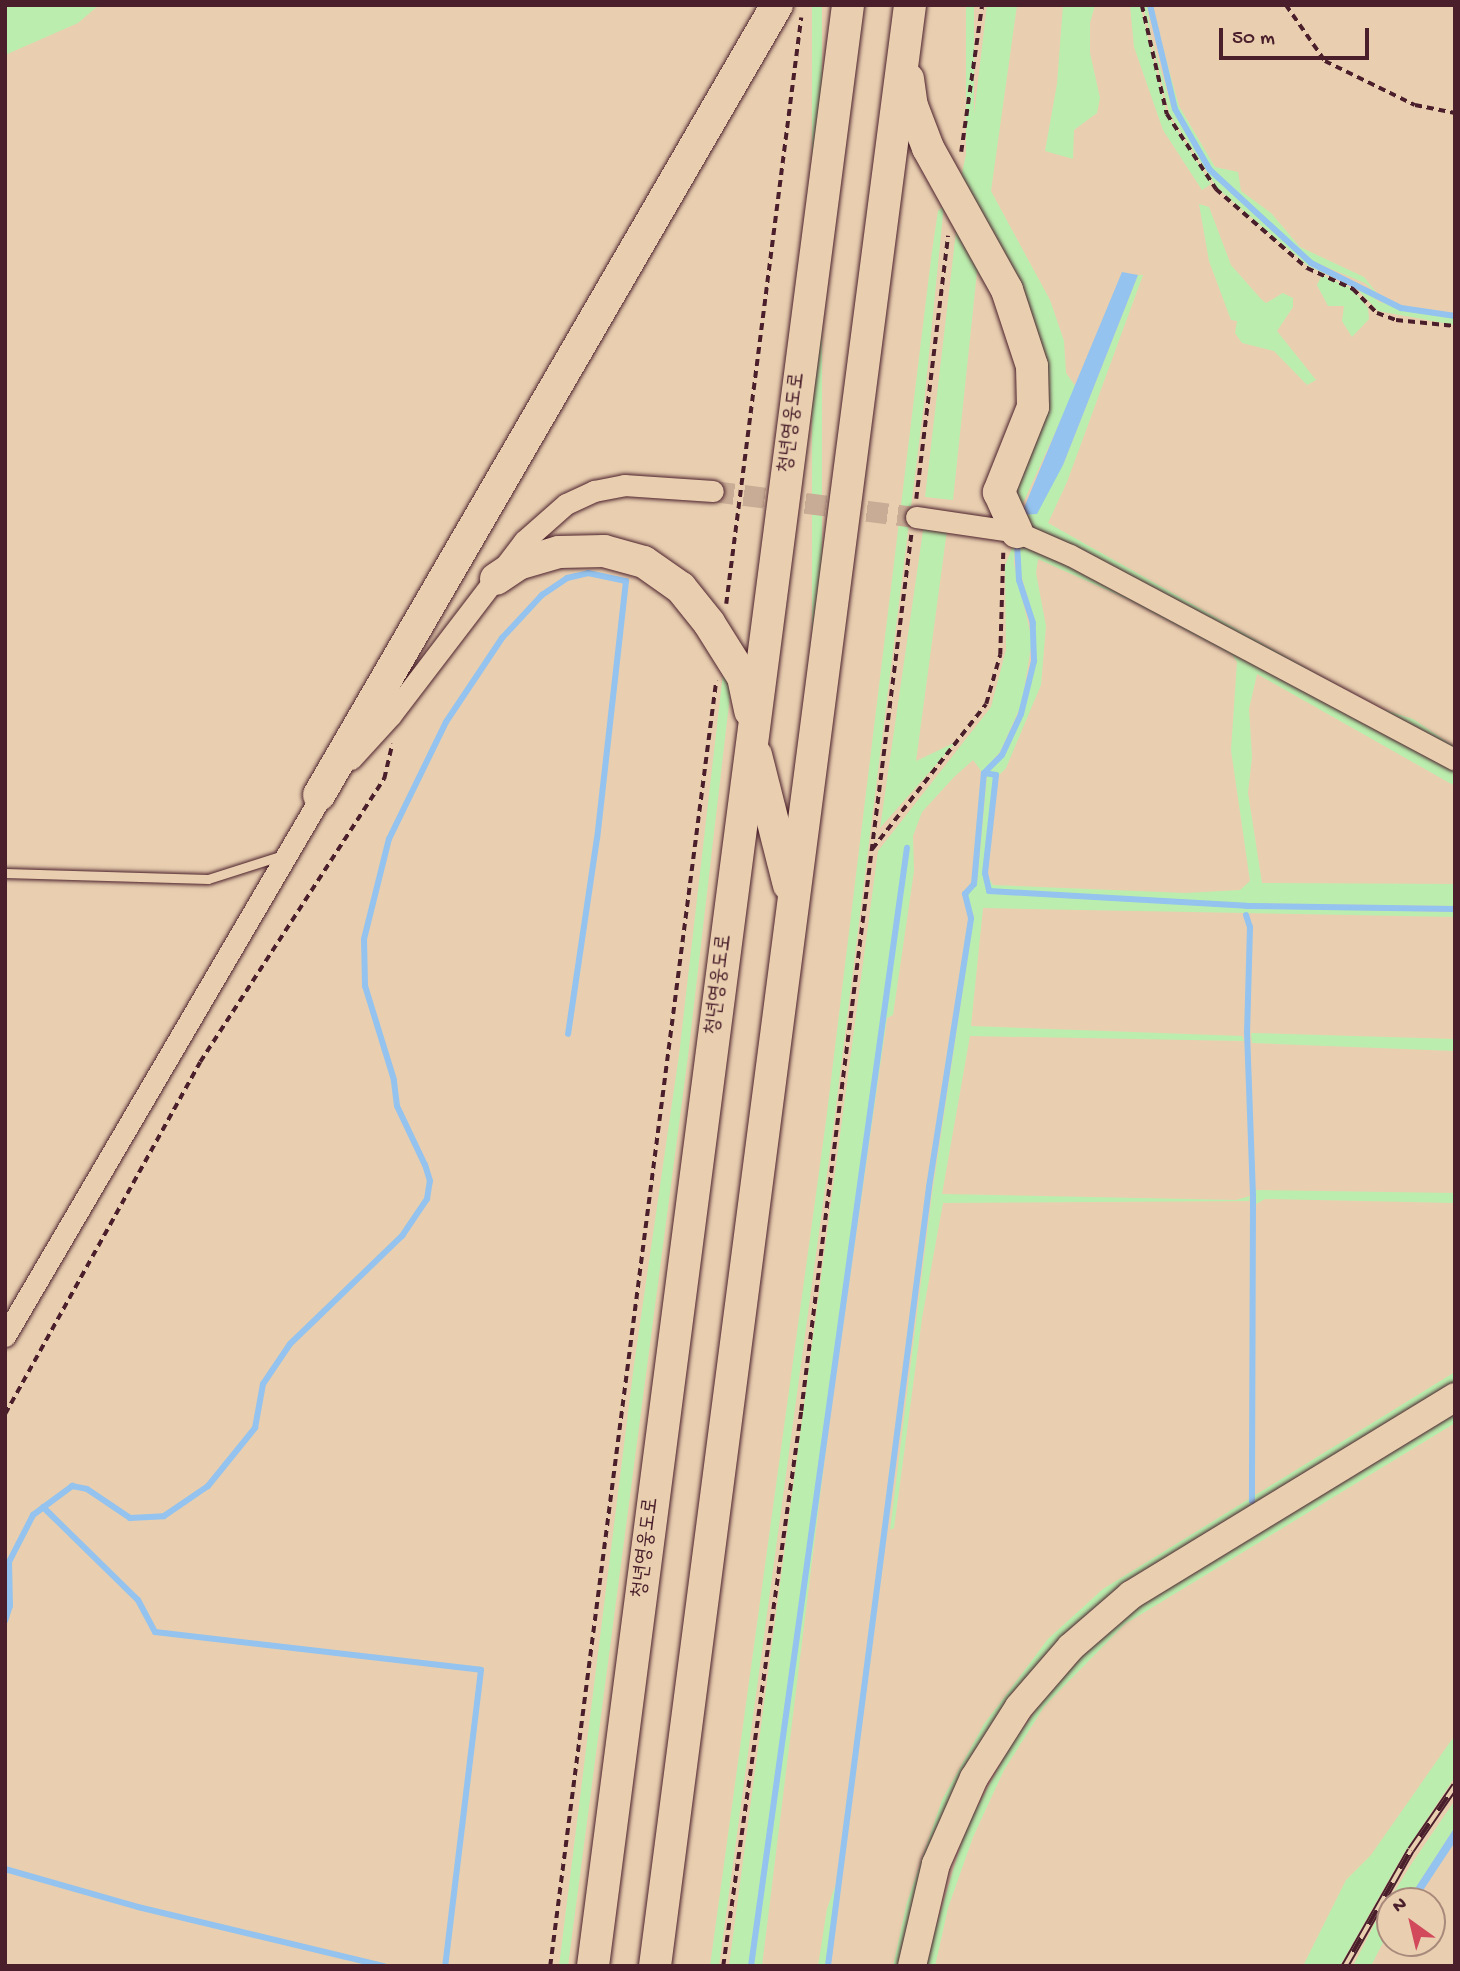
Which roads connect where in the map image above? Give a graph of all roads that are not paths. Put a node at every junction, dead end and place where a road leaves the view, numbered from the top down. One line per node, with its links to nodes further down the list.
1 (777, 5): 11 (highway)
2 (848, 5): 9 (highway, 청년영웅도로)
3 (909, 5): 4 (highway)
4 (904, 48): 7 (highway); 14 (highway)
5 (713, 491): 8 (street)
6 (914, 516): 7 (street)
7 (1017, 532): 10 (street)
8 (496, 579): 9 (highway); 11 (street)
9 (752, 740): 14 (highway); 17 (highway, 청년영웅도로)
10 (1455, 760)
11 (319, 794): 12 (street)
12 (288, 853): 13 (lane); 15 (street)
13 (5, 873)
14 (793, 900): 18 (highway)
15 (5, 1336)
16 (1455, 1397): 19 (main road)
17 (593, 1966)
18 (654, 1966)
19 (912, 1966)

